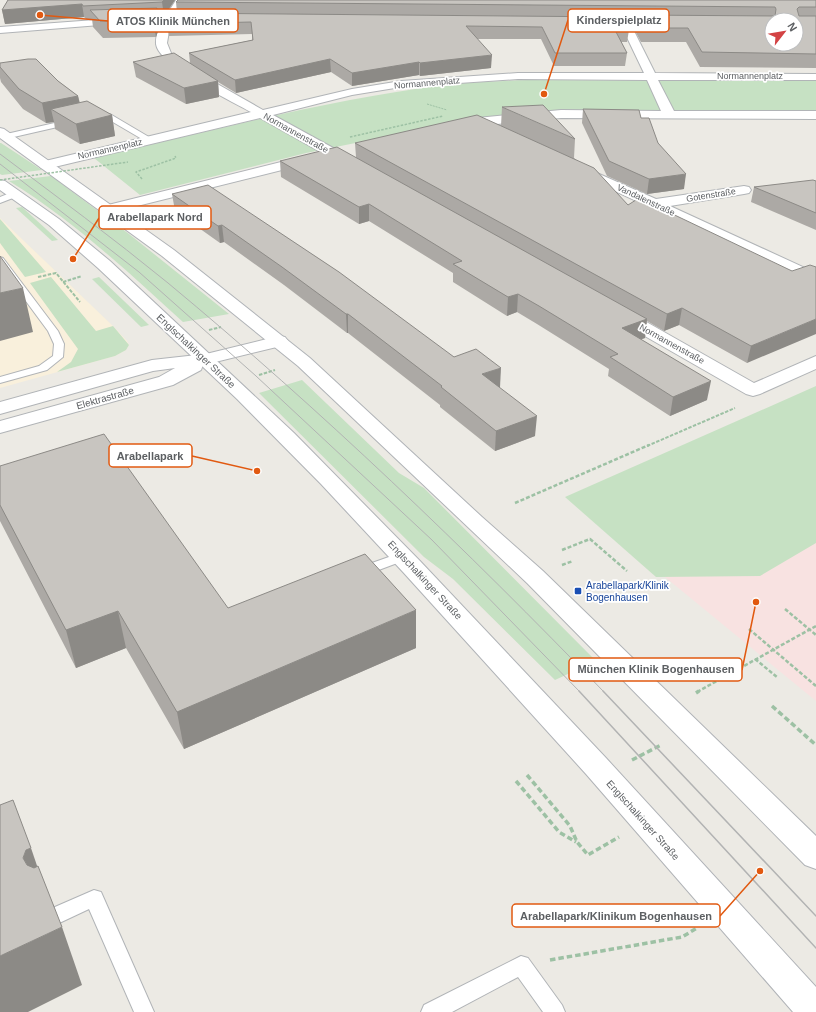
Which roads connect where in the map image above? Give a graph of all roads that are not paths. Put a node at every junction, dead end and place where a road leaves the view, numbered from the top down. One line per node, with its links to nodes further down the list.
1 (181, 0): 2 (street, Normannenstraße)
2 (168, 20): 3 (street); 5 (street); 13 (street, Normannenstraße)
3 (184, 20)
4 (132, 21): 9 (street)
5 (154, 21)
6 (586, 24): 7 (street)
7 (626, 24): 8 (street); 10 (street)
8 (675, 24)
9 (0, 30)
10 (651, 76): 11 (street, Normannenplatz); 13 (street, Normannenplatz); 14 (street)
11 (816, 76)
12 (90, 108): 15 (lane)
13 (261, 113): 21 (street, Normannenplatz); 22 (street, Normannenstraße)
14 (669, 114): 16 (street); 17 (street)
15 (101, 115): 20 (lane); 21 (lane)
16 (816, 115)
17 (477, 122): 18 (street); 19 (street)
18 (446, 129)
19 (498, 132)
20 (3, 134): 23 (street)
21 (150, 140): 23 (street, Normannenplatz)
22 (341, 152): 25 (street, Normannenstraße); 29 (street)
23 (46, 165): 29 (street)
24 (569, 165): 28 (street, Vandalenstraße)
25 (367, 173)
26 (4, 190): 34 (street, Englschalkinger Straße)
27 (744, 190): 28 (street, Gotenstraße)
28 (655, 204): 31 (street, Vandalenstraße)
29 (108, 209): 33 (street)
30 (0, 260): 36 (lane)
31 (816, 279)
32 (608, 308): 35 (street, Normannenstraße)
33 (279, 342): 34 (street, Elektrastraße); 41 (street)
34 (206, 359): 37 (street, Elektrastraße); 38 (street, Elektrastraße); 39 (street, Englschalkinger Straße)
35 (816, 362)
36 (0, 380)
37 (0, 408)
38 (0, 428)
39 (403, 556): 40 (lane); 46 (street, Englschalkinger Straße)
40 (348, 577)
41 (816, 856)
42 (55, 916): 43 (lane)
43 (144, 1012)
44 (431, 1012): 45 (lane)
45 (556, 1012)
46 (816, 1012)

